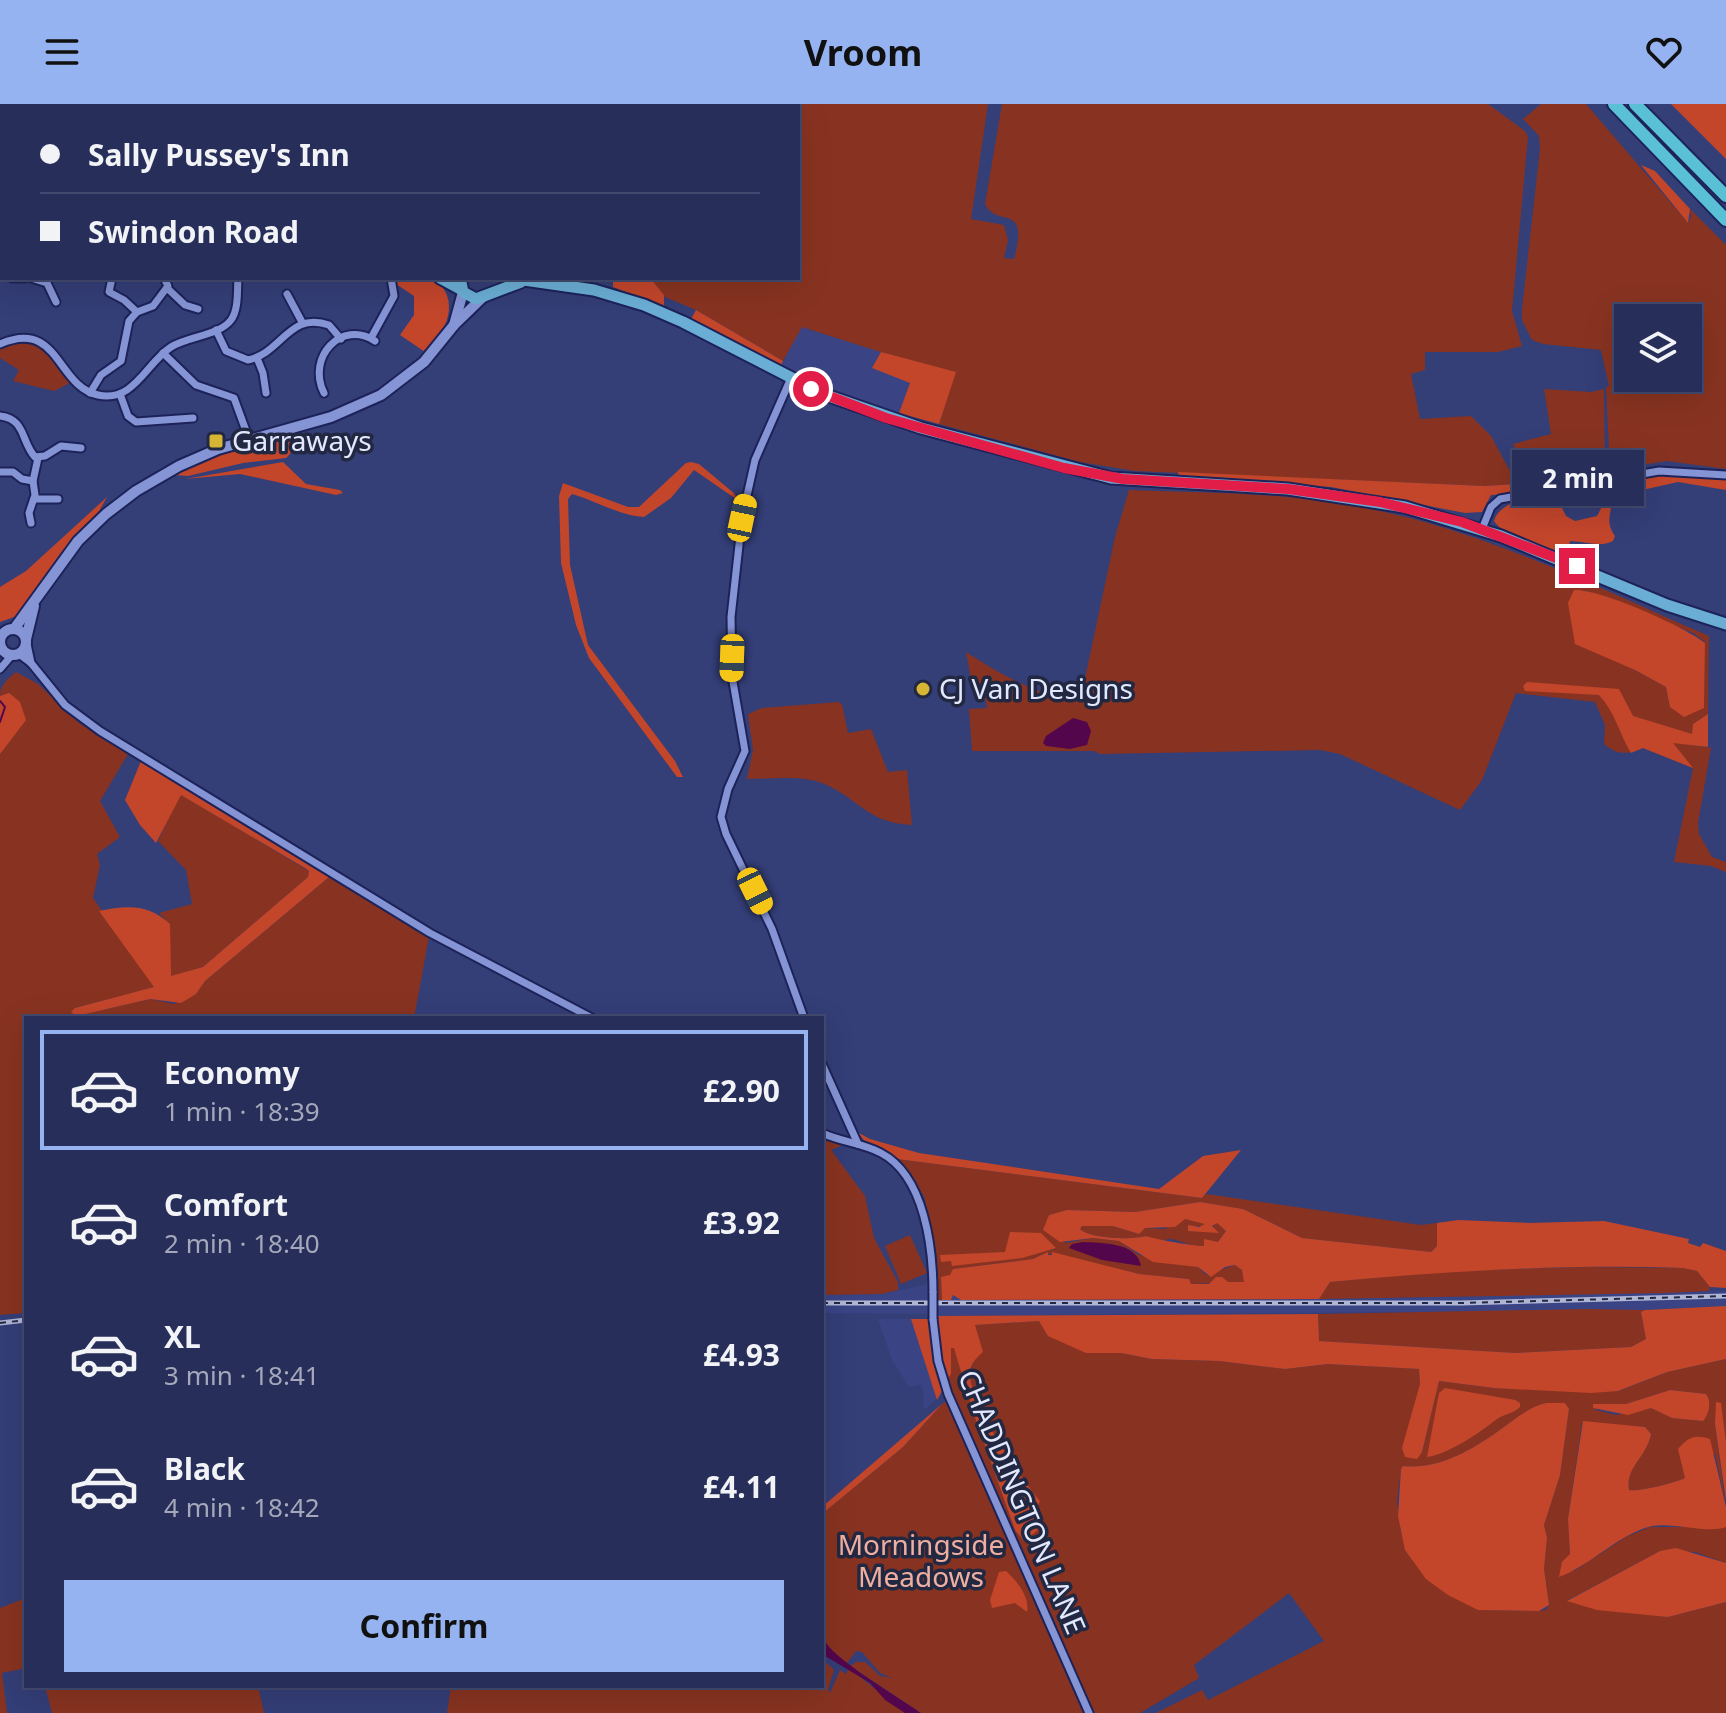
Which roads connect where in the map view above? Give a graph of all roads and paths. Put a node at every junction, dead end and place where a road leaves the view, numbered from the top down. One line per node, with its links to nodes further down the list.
1 (1614, 104): 3 (highway)
2 (1635, 104): 4 (highway)
3 (1700, 195): 5 (highway); 6 (highway)
4 (1726, 196)
5 (1726, 220)
6 (1726, 228)
7 (36, 280): 18 (street)
8 (112, 280): 20 (street)
9 (165, 280): 15 (street)
10 (238, 280): 23 (street)
11 (391, 280): 24 (street)
12 (492, 280): 17 (main road)
13 (516, 280): 17 (main road); 28 (main road)
14 (461, 286): 17 (main road); 22 (street)
15 (167, 288): 19 (street); 20 (street)
16 (287, 294): 21 (street)
17 (486, 295): 22 (street)
18 (56, 302)
19 (198, 309)
20 (137, 312): 29 (street)
21 (302, 322): 24 (street); 27 (street)
22 (454, 325): 35 (street)
23 (216, 330): 26 (street); 27 (street)
24 (341, 339): 31 (street)
25 (0, 344): 29 (street)
26 (163, 353): 32 (street); 35 (street)
27 (257, 358): 30 (street)
28 (791, 378): 44 (main road); 54 (street)
29 (90, 393): 32 (street)
30 (266, 393)
31 (324, 393)
32 (120, 394): 34 (street)
33 (0, 416): 37 (street)
34 (193, 418)
35 (249, 439): 45 (street)
36 (81, 448): 37 (street)
37 (38, 458): 40 (street)
38 (0, 472): 40 (street)
39 (1726, 475): 44 (street)
40 (33, 481): 41 (street)
41 (34, 499): 42 (street); 43 (street)
42 (58, 499)
43 (31, 523)
44 (1482, 529): 46 (main road)
45 (34, 605): 47 (street); 48 (street)
46 (1726, 624)
47 (8, 629): 48 (street); 49 (street)
48 (26, 641): 50 (street); 51 (street)
49 (0, 645): 50 (street)
50 (16, 655): 51 (street); 52 (street)
51 (31, 663): 53 (street)
52 (0, 669)
53 (588, 1016)
54 (803, 1016)
55 (824, 1068): 57 (street)
56 (824, 1134): 57 (street, CHADDINGTON LANE)
57 (858, 1144): 58 (street, CHADDINGTON LANE, bridge)
58 (1089, 1713)

